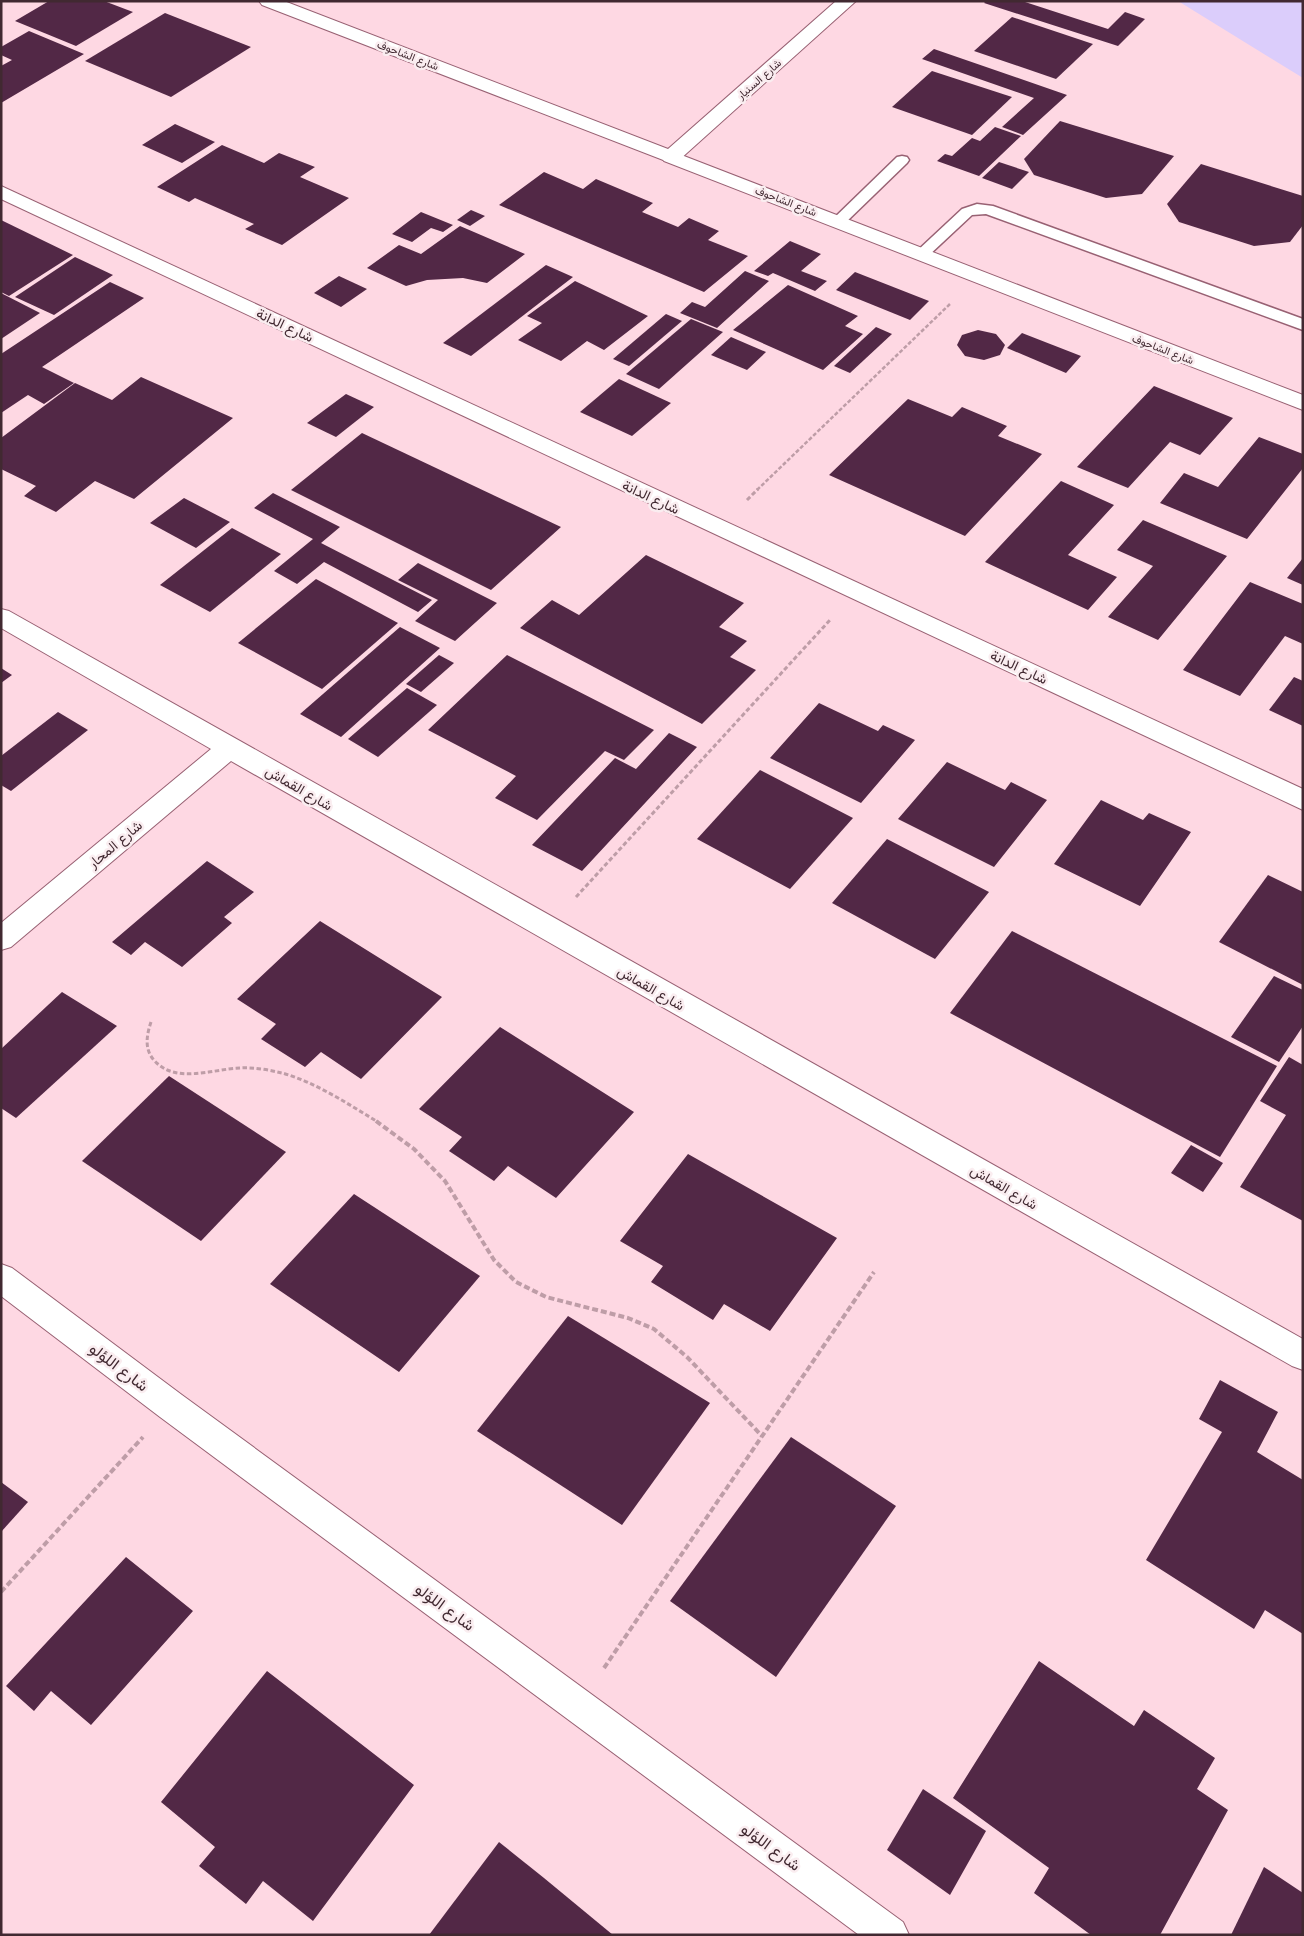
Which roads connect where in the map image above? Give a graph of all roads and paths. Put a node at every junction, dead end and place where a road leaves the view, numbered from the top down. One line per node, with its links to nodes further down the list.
1 (268, 1): 3 (street, شارع الشاحوف)
2 (847, 1): 3 (street, شارع السنيار)
3 (671, 157): 6 (street, شارع الشاحوف)
4 (902, 160): 6 (lane)
5 (1, 192): 11 (street, شارع الدانة)
6 (838, 222): 7 (street, شارع الشاحوف)
7 (922, 254): 8 (street, شارع الشاحوف); 9 (lane)
8 (978, 277): 10 (street, شارع الشاحوف); 11 (path)
9 (1303, 325)
10 (1302, 402)
11 (718, 528): 12 (street, شارع الدانة)
12 (857, 591): 15 (street, شارع الدانة); 16 (path)
13 (1, 617): 14 (street, شارع القماش)
14 (229, 748): 16 (street, شارع القماش); 17 (street, شارع المحار)
15 (1303, 800)
16 (546, 928): 21 (street, شارع القماش)
17 (1, 939)
18 (151, 1022): 23 (path)
19 (874, 1272): 23 (path)
20 (1, 1278): 22 (street, شارع اللؤلو)
21 (1303, 1356)
22 (171, 1406): 24 (path); 25 (street, شارع اللؤلو)
23 (762, 1436): 25 (path)
24 (1, 1592)
25 (578, 1705): 26 (street, شارع اللؤلو)
26 (890, 1935)

